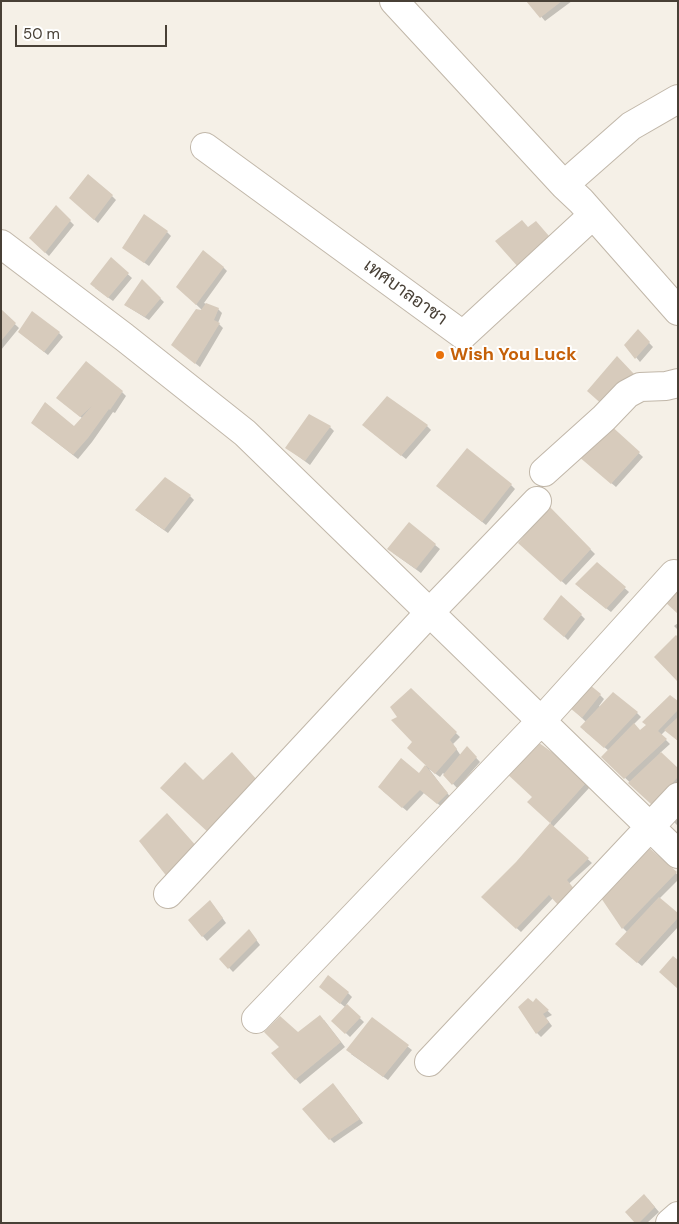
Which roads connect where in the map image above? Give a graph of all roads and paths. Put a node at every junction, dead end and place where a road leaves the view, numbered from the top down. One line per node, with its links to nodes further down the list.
1 (402, 4): 4 (street)
2 (678, 100): 4 (street)
3 (205, 147): 5 (street, เทศบาลอาชา)
4 (564, 185): 5 (street)
5 (593, 216): 7 (street)
6 (1, 244): 12 (street)
7 (678, 311)
8 (678, 383): 9 (street)
9 (544, 472)
10 (537, 501): 12 (street)
11 (674, 574): 13 (street)
12 (430, 612): 13 (street); 17 (street)
13 (541, 721): 15 (street); 18 (street)
14 (678, 797): 15 (street)
15 (650, 828): 16 (street); 19 (street)
16 (678, 854)
17 (168, 894)
18 (256, 1019)
19 (429, 1062)
20 (678, 1216): 21 (street)
21 (670, 1223)

